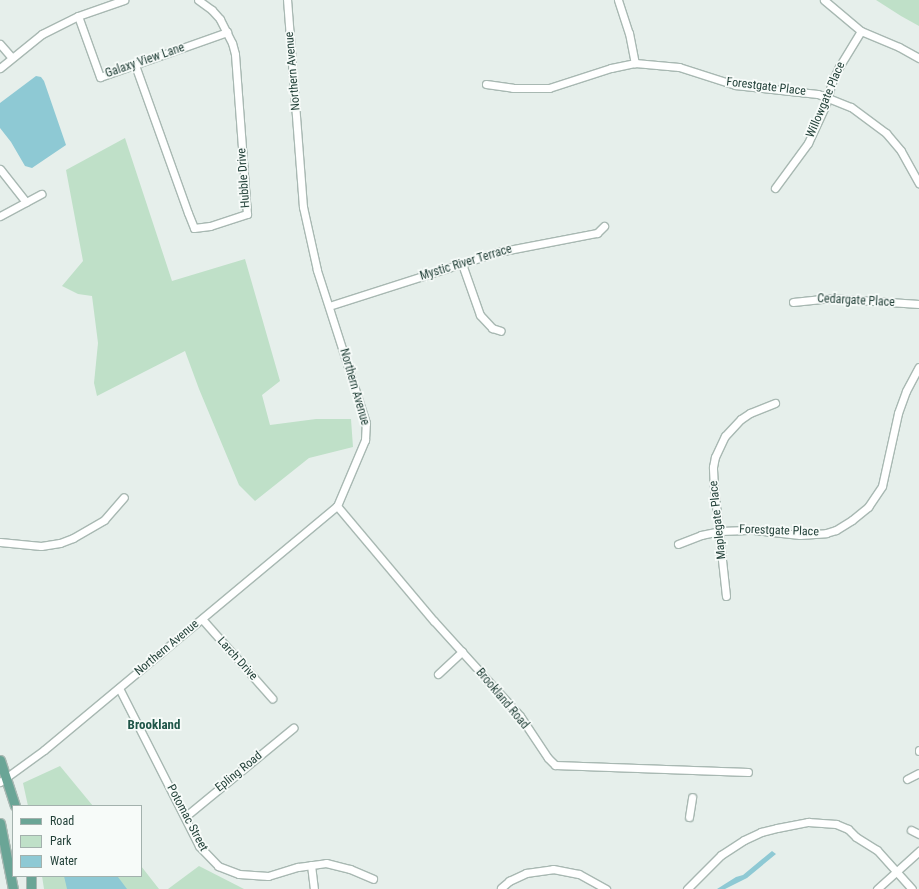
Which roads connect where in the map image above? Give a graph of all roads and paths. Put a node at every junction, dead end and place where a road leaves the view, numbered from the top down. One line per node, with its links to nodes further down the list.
1 (124, 0): 6 (street)
2 (198, 0): 8 (street, Hubble Drive)
3 (287, 0): 27 (street, Northern Avenue)
4 (618, 0): 12 (street)
5 (824, 0): 7 (street)
6 (78, 16): 10 (street); 13 (street, Galaxy View Lane)
7 (861, 31): 11 (street); 16 (street, Willowgate Place)
8 (227, 32): 13 (street, Galaxy View Lane); 13 (street, Hubble Drive)
9 (0, 44): 10 (street)
10 (12, 58): 14 (street)
11 (919, 58)
12 (635, 63): 15 (street, Forestgate Place); 16 (street, Forestgate Place)
13 (135, 65)
14 (0, 68)
15 (486, 84)
16 (828, 97): 18 (street, Forestgate Place); 19 (street, Willowgate Place)
17 (0, 169): 21 (street)
18 (919, 183)
19 (775, 188)
20 (41, 194): 21 (street)
21 (26, 202): 22 (street)
22 (0, 216)
23 (604, 226): 24 (street, Mystic River Terrace)
24 (462, 264): 27 (street, Mystic River Terrace); 28 (street)
25 (793, 302): 26 (street, Cedargate Place)
26 (919, 304)
27 (329, 306): 32 (street, Northern Avenue)
28 (501, 331)
29 (919, 367): 33 (street, Forestgate Place)
30 (775, 403): 33 (street, Maplegate Place)
31 (124, 497): 34 (street)
32 (337, 506): 37 (street, Northern Avenue); 38 (street, Brookland Road)
33 (720, 531): 35 (street, Forestgate Place); 36 (street, Maplegate Place)
34 (0, 542)
35 (678, 544)
36 (726, 596)
37 (202, 619): 40 (street, Northern Avenue); 41 (street, Larch Drive)
38 (462, 652): 39 (street); 44 (street, Brookland Road)
39 (438, 674)
40 (118, 688): 47 (street, Northern Avenue); 50 (street, Potomac Street)
41 (272, 698)
42 (293, 728): 50 (street, Epling Road)
43 (0, 760): 47 (main road)
44 (748, 772)
45 (919, 773): 46 (street)
46 (907, 779)
47 (3, 780): 49 (main road)
48 (692, 797): 51 (street)
49 (15, 805)
50 (186, 816): 57 (street, Potomac Street)
51 (689, 817)
52 (0, 822): 56 (main road)
53 (911, 830): 54 (street)
54 (919, 834)
55 (919, 851): 58 (street)
56 (6, 853): 62 (main road); 63 (main road)
57 (310, 865): 60 (street, Potomac Street); 65 (street)
58 (897, 872): 67 (street); 68 (street); 69 (street)
59 (30, 877): 64 (main road)
60 (373, 879)
61 (501, 888): 66 (street)
62 (8, 889)
63 (13, 889)
64 (31, 889)
65 (314, 889)
66 (606, 889)
67 (687, 889)
68 (877, 889)
69 (912, 889)

